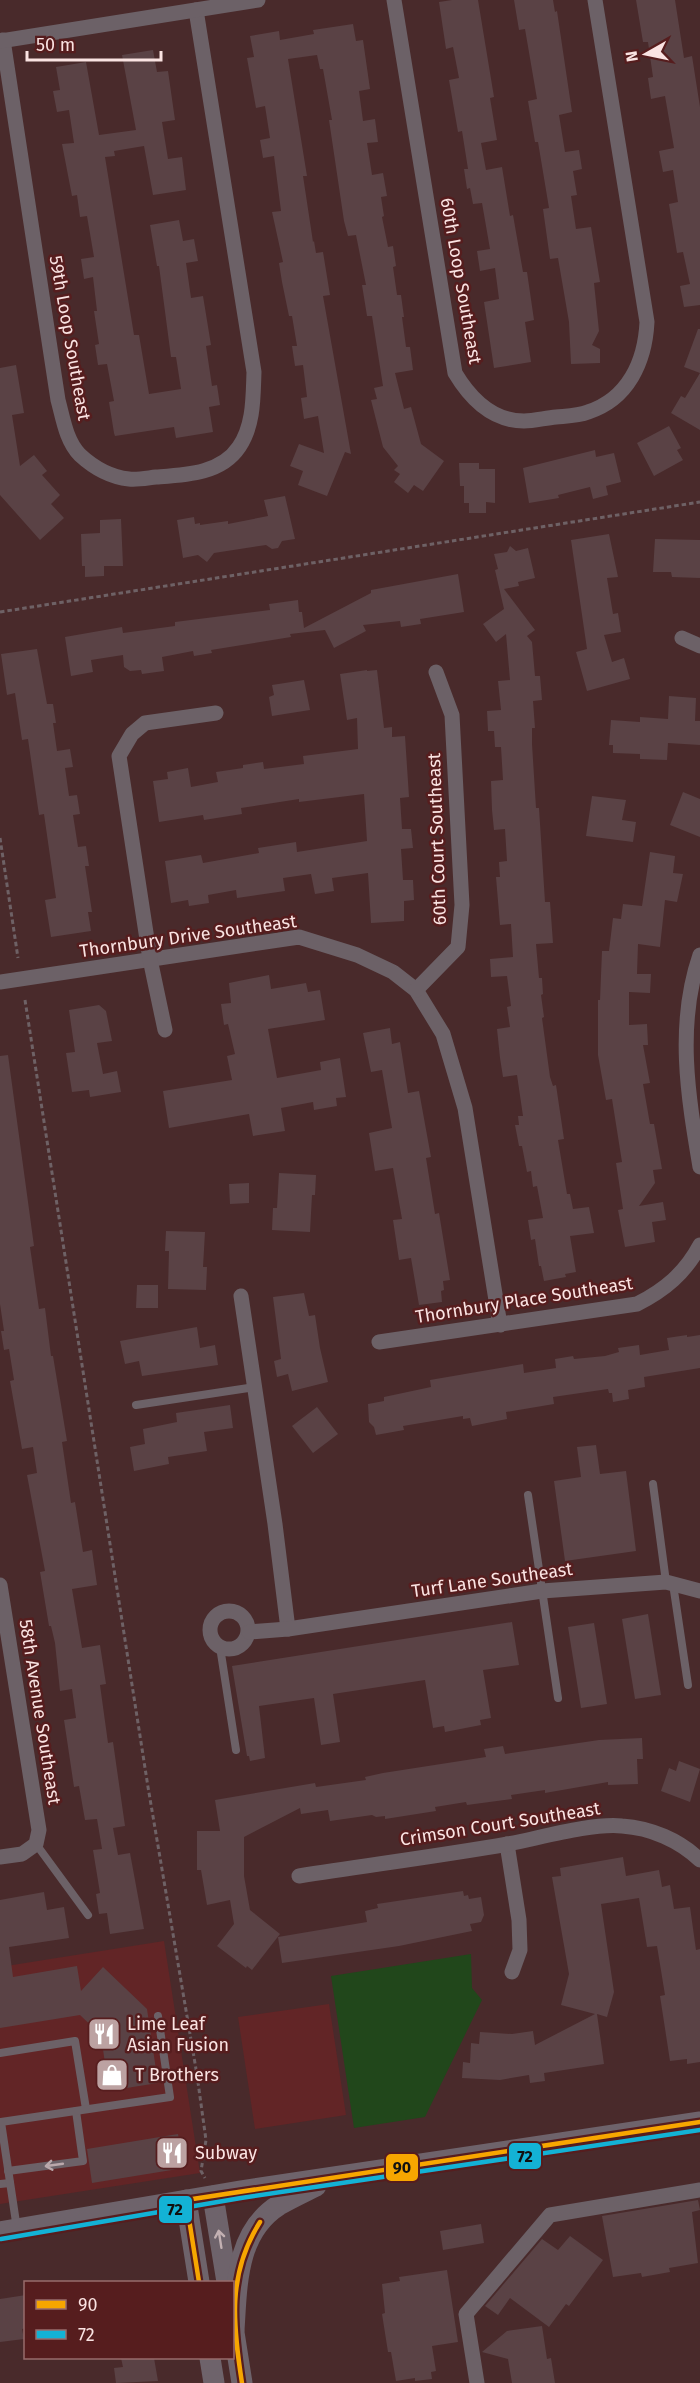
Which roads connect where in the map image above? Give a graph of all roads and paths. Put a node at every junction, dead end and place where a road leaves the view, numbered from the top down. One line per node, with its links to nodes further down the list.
1 (258, 0): 4 (street)
2 (394, 0): 3 (street, 60th Loop Southeast)
3 (595, 0)
4 (196, 10): 5 (street); 5 (street, 59th Loop Southeast)
5 (2, 40)
6 (700, 502): 7 (path)
7 (0, 612)
8 (682, 638): 9 (street)
9 (700, 646)
10 (436, 672): 17 (street, 60th Court Southeast)
11 (216, 713): 15 (street)
12 (0, 838): 14 (path)
13 (700, 955): 20 (street)
14 (18, 958)
15 (150, 959): 16 (street, Thornbury Drive Southeast); 17 (street, Thornbury Drive Southeast); 19 (street)
16 (0, 982)
17 (416, 990): 23 (street, Thornbury Drive Southeast)
18 (25, 1000): 58 (path)
19 (165, 1030)
20 (700, 1167)
21 (697, 1251): 23 (street, Thornbury Place Southeast)
22 (241, 1296): 25 (street)
23 (500, 1325): 24 (street, Thornbury Place Southeast)
24 (380, 1342)
25 (255, 1387): 26 (lane); 33 (street)
26 (136, 1405)
27 (653, 1484): 29 (lane)
28 (528, 1495): 31 (lane)
29 (670, 1583): 31 (street, Turf Lane Southeast); 32 (street, Turf Lane Southeast); 37 (lane)
30 (0, 1585): 35 (street, 58th Avenue Southeast)
31 (542, 1591): 33 (street, Turf Lane Southeast); 38 (lane)
32 (700, 1591)
33 (288, 1629): 34 (street, Turf Lane Southeast)
34 (249, 1632): 36 (street); 36 (street)
35 (5, 1641): 40 (street, 58th Avenue Southeast)
36 (220, 1647): 39 (lane)
37 (688, 1685)
38 (558, 1698)
39 (236, 1750)
40 (36, 1844): 42 (street); 45 (lane)
41 (507, 1844): 43 (street, Crimson Court Southeast); 44 (street, Crimson Court Southeast); 46 (street)
42 (0, 1857)
43 (700, 1860)
44 (299, 1876)
45 (88, 1915)
46 (512, 1972)
47 (158, 2016): 49 (lane)
48 (0, 2053): 49 (lane)
49 (86, 2109): 50 (lane)
50 (76, 2111): 51 (lane); 53 (lane, one-way to 53)
51 (1, 2118): 53 (lane)
52 (700, 2122): 54 (main road)
53 (8, 2171): 55 (lane)
54 (330, 2179): 58 (main road); 63 (main road)
55 (10, 2183): 56 (lane); 60 (lane)
56 (0, 2184)
57 (700, 2190): 68 (street)
58 (213, 2196): 59 (main road); 62 (main road, one-way to 58)
59 (186, 2200): 60 (main road); 61 (main road)
60 (8, 2231)
61 (199, 2281)
62 (227, 2281)
63 (234, 2316)
64 (234, 2331): 67 (main road)
65 (210, 2359): 66 (main road)
66 (214, 2383)
67 (242, 2383)
68 (477, 2383)

